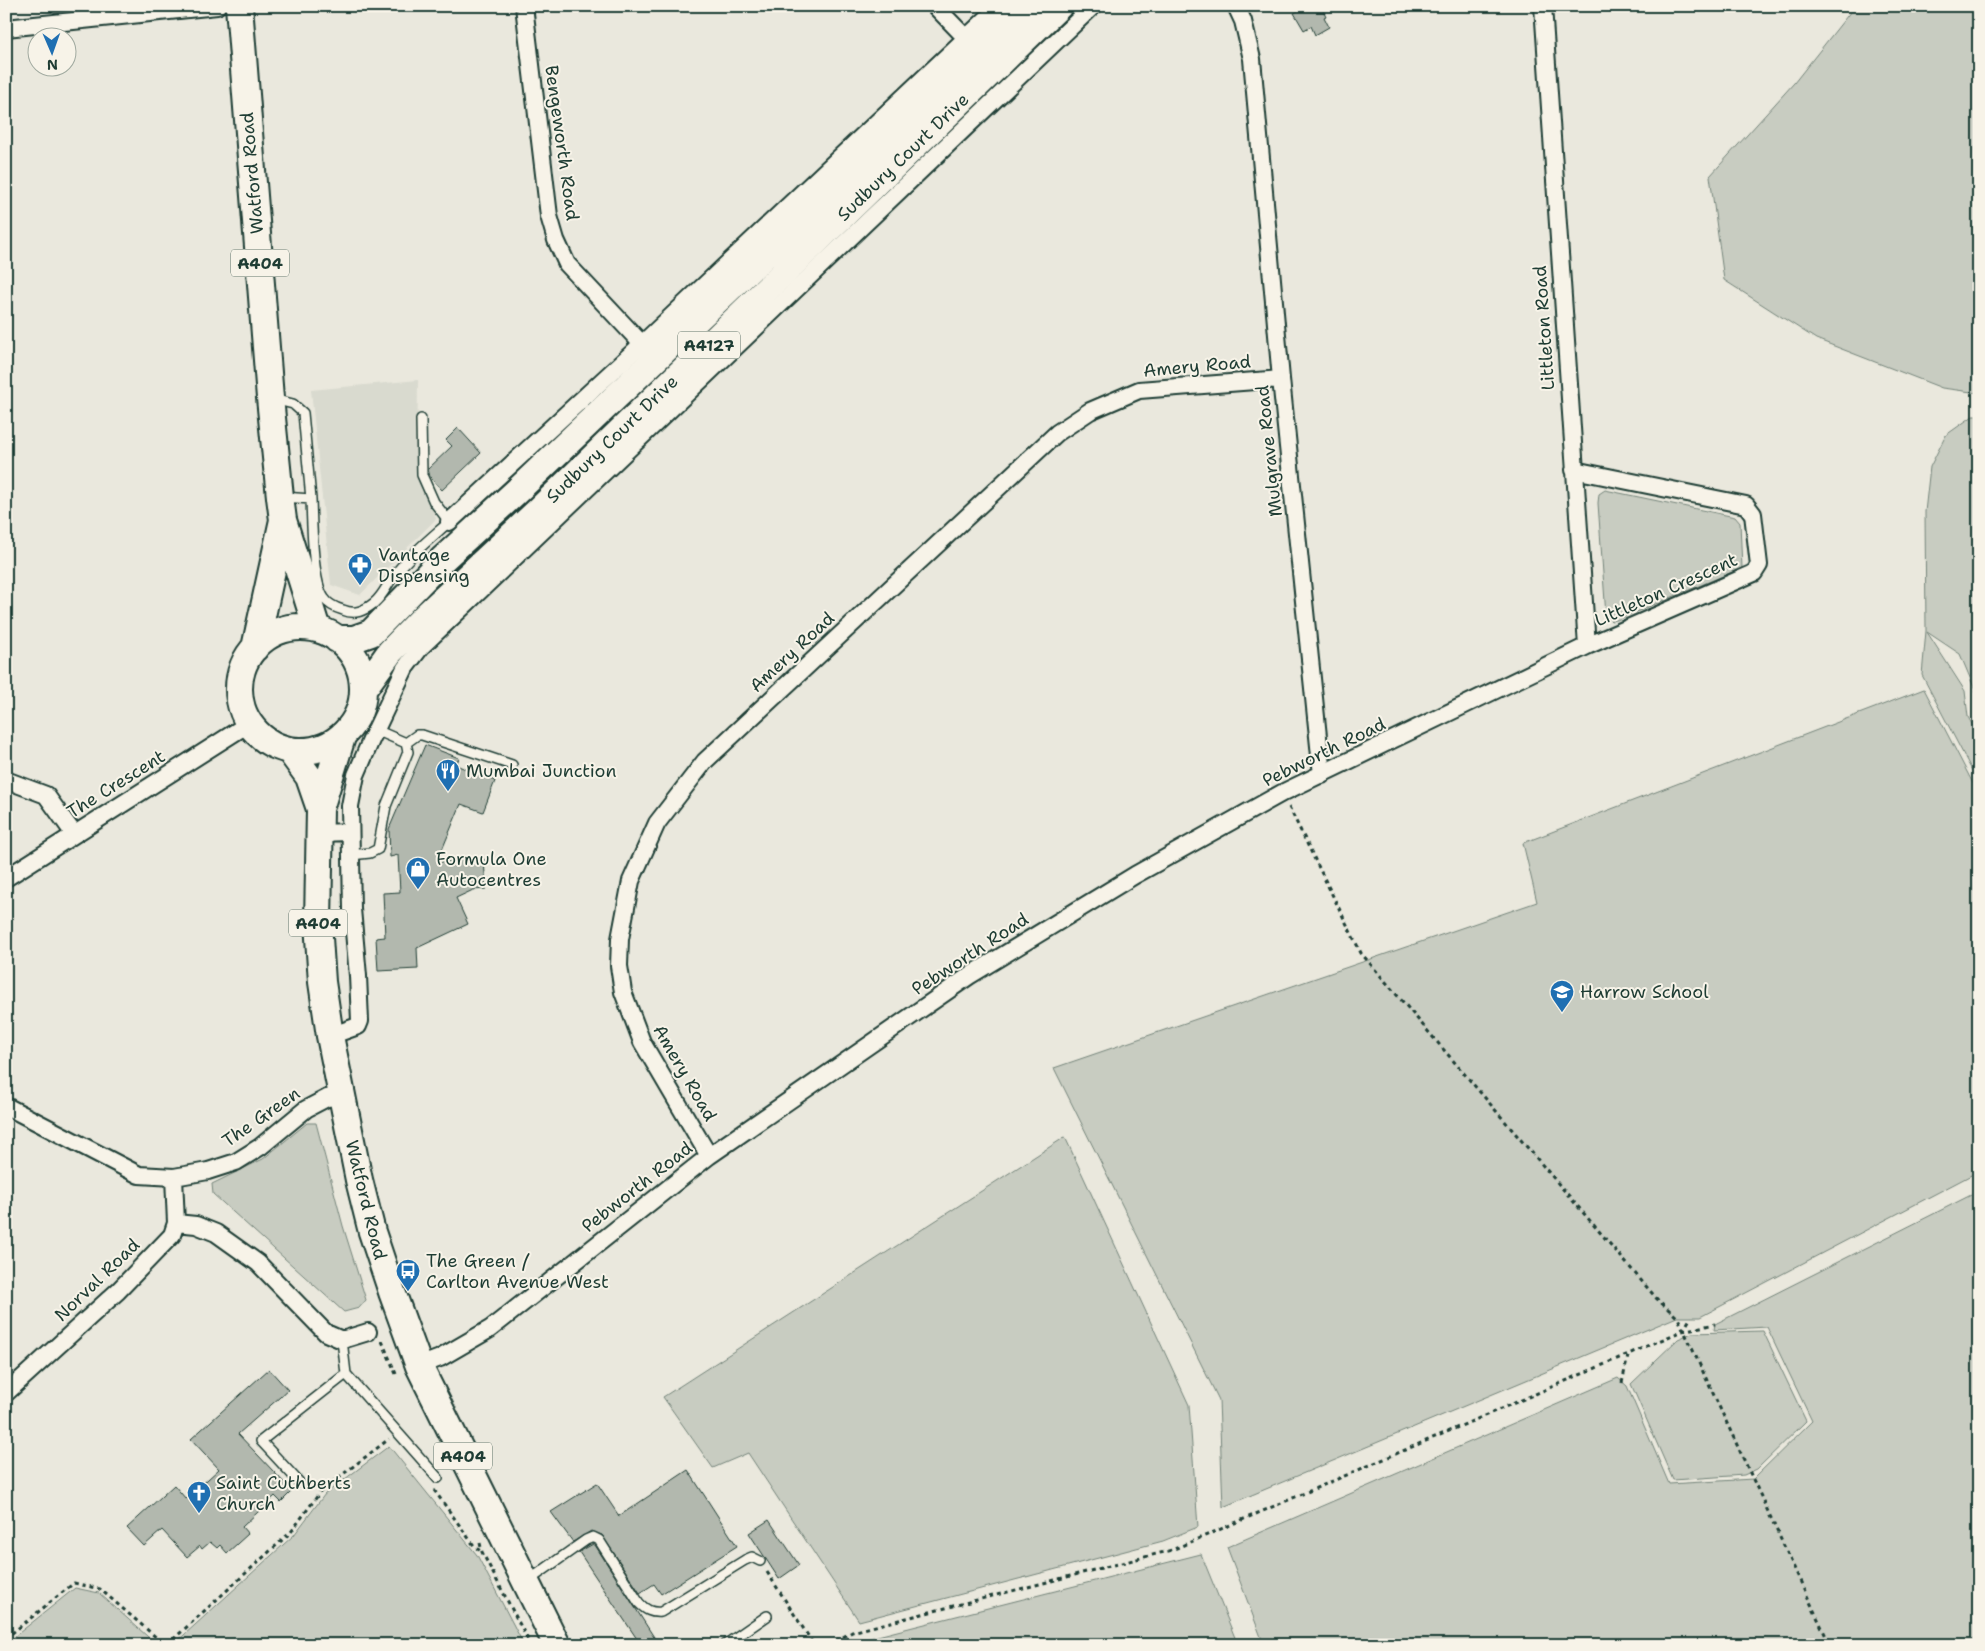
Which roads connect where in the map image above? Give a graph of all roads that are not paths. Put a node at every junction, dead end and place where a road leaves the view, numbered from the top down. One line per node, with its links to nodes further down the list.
1 (217, 6): 11 (street)
2 (239, 6): 18 (main road, Watford Road / A404)
3 (524, 6): 16 (street, Bengeworth Road)
4 (935, 6): 12 (street)
5 (1000, 6): 12 (street, Sudbury Court Drive)
6 (1026, 6): 13 (main road, Sudbury Court Drive / A4127)
7 (1059, 6): 14 (main road, Sudbury Court Drive / A4127)
8 (1093, 6): 25 (street, Sudbury Court Drive)
9 (1236, 6): 17 (street, Mulgrave Road)
10 (1542, 6): 20 (street, Littleton Road)
11 (6, 28)
12 (966, 38): 13 (street, Sudbury Court Drive)
13 (913, 100): 14 (main road, Sudbury Court Drive / A4127); 15 (street, Sudbury Court Drive)
14 (898, 145): 15 (main road, Sudbury Court Drive / A4127); 22 (main road, Sudbury Court Drive / A4127)
15 (715, 289): 16 (street, Sudbury Court Drive); 22 (main road, Sudbury Court Drive / A4127)
16 (642, 344): 24 (street, Sudbury Court Drive)
17 (1282, 379): 36 (street, Mulgrave Road); 46 (street, Amery Road)
18 (270, 398): 21 (lane); 23 (main road, Watford Road / A404)
19 (421, 419): 24 (lane)
20 (1574, 470): 27 (street, Littleton Road); 27 (street, Littleton Crescent)
21 (311, 499): 23 (lane); 24 (lane)
22 (529, 500): 24 (main road, Sudbury Court Drive / A4127); 25 (main road, Sudbury Court Drive / A4127)
23 (282, 508): 26 (main road, Watford Road / A404); 28 (main road, Watford Road / A404)
24 (457, 530): 26 (main road, Sudbury Court Drive / A4127)
25 (432, 626): 29 (main road, Sudbury Court Drive / A4127); 31 (street)
26 (327, 634): 28 (main road); 29 (main road)
27 (1587, 646): 36 (street, Pebworth Road)
28 (255, 648): 30 (main road)
29 (364, 688): 32 (main road)
30 (248, 724): 34 (main road); 40 (street, The Crescent)
31 (376, 730): 33 (lane); 39 (street)
32 (342, 737): 34 (main road); 38 (main road, Watford Road / A404)
33 (406, 743): 35 (lane); 41 (lane)
34 (290, 751): 38 (main road, Watford Road / A404)
35 (512, 765)
36 (1322, 775): 46 (street, Pebworth Road)
37 (6, 780): 40 (street)
38 (319, 821): 39 (street); 43 (main road, Watford Road / A404)
39 (350, 832): 41 (street)
40 (74, 834): 42 (street, The Crescent)
41 (351, 855): 43 (street)
42 (6, 878)
43 (330, 1036): 44 (main road, Watford Road / A404)
44 (341, 1096): 47 (street, The Green); 51 (main road, Watford Road / A404)
45 (6, 1106): 47 (street, The Green)
46 (709, 1156): 51 (street, Pebworth Road)
47 (174, 1177): 48 (street)
48 (176, 1223): 50 (street); 53 (street, Norval Road)
49 (368, 1332): 50 (street)
50 (342, 1340): 52 (lane)
51 (419, 1366): 57 (main road, Watford Road / A404)
52 (346, 1374): 54 (lane); 55 (lane)
53 (6, 1393)
54 (438, 1478)
55 (299, 1482)
56 (760, 1561): 57 (lane)
57 (526, 1582): 59 (main road, Watford Road / A404)
58 (767, 1616): 60 (lane)
59 (557, 1645)
60 (725, 1645)

